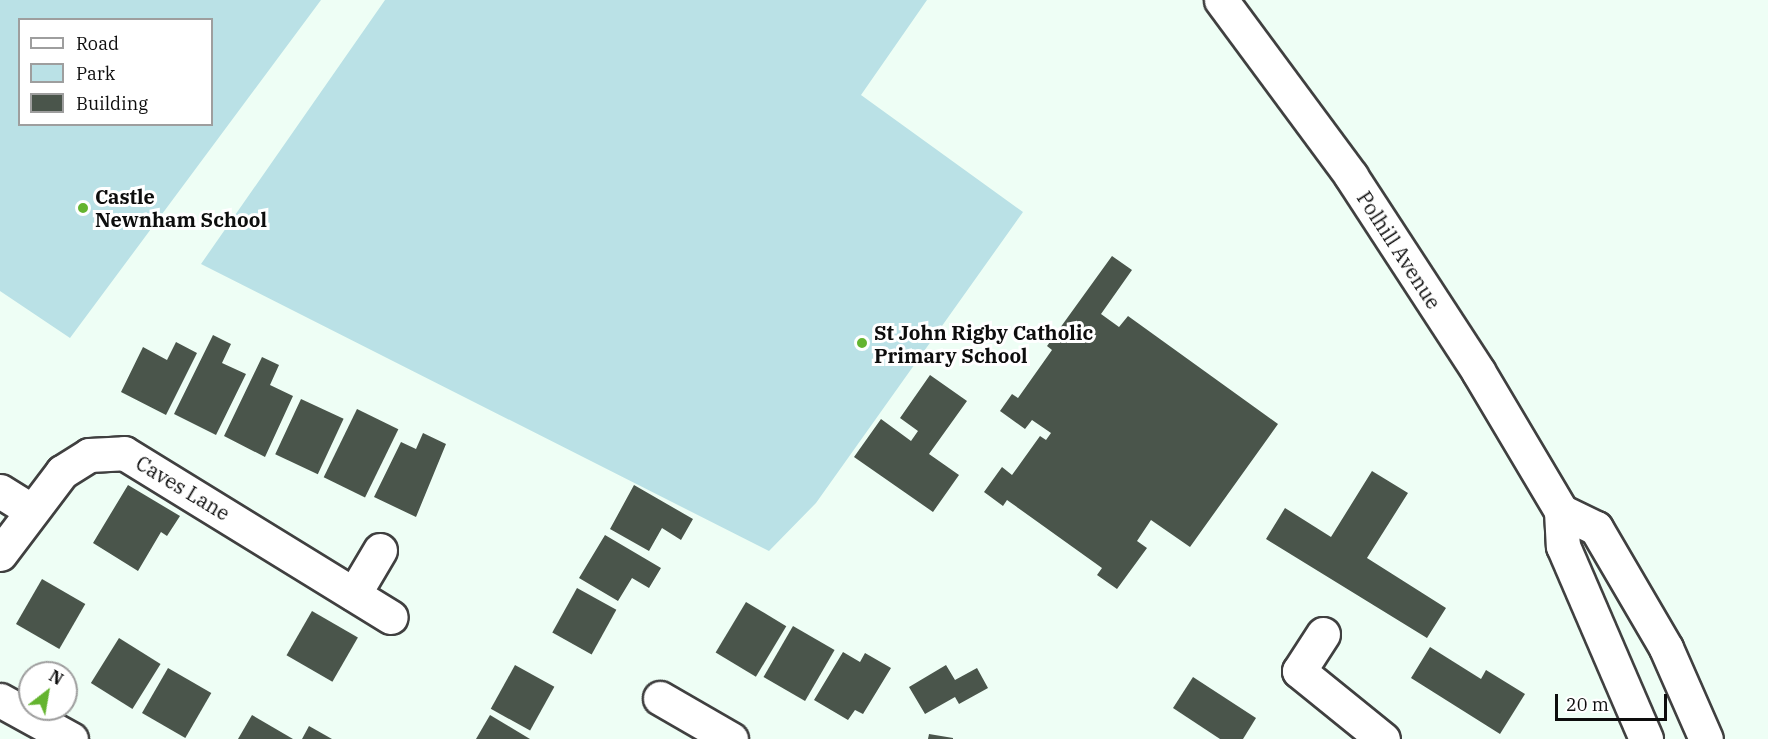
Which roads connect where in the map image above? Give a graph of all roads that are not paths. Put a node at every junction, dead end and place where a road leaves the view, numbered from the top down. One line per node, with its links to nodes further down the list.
1 (1221, 0): 4 (street, Polhill Avenue)
2 (0, 491): 3 (street)
3 (30, 510): 6 (street, Caves Lane); 7 (street, Caves Lane)
4 (1561, 510): 15 (street, Polhill Avenue); 16 (street)
5 (380, 550): 7 (street)
6 (0, 554)
7 (354, 594): 8 (street, Caves Lane)
8 (391, 617)
9 (1323, 634): 14 (street)
10 (660, 698): 13 (street)
11 (0, 700): 12 (street)
12 (71, 739)
13 (731, 739)
14 (1383, 739)
15 (1646, 739)
16 (1706, 739)

